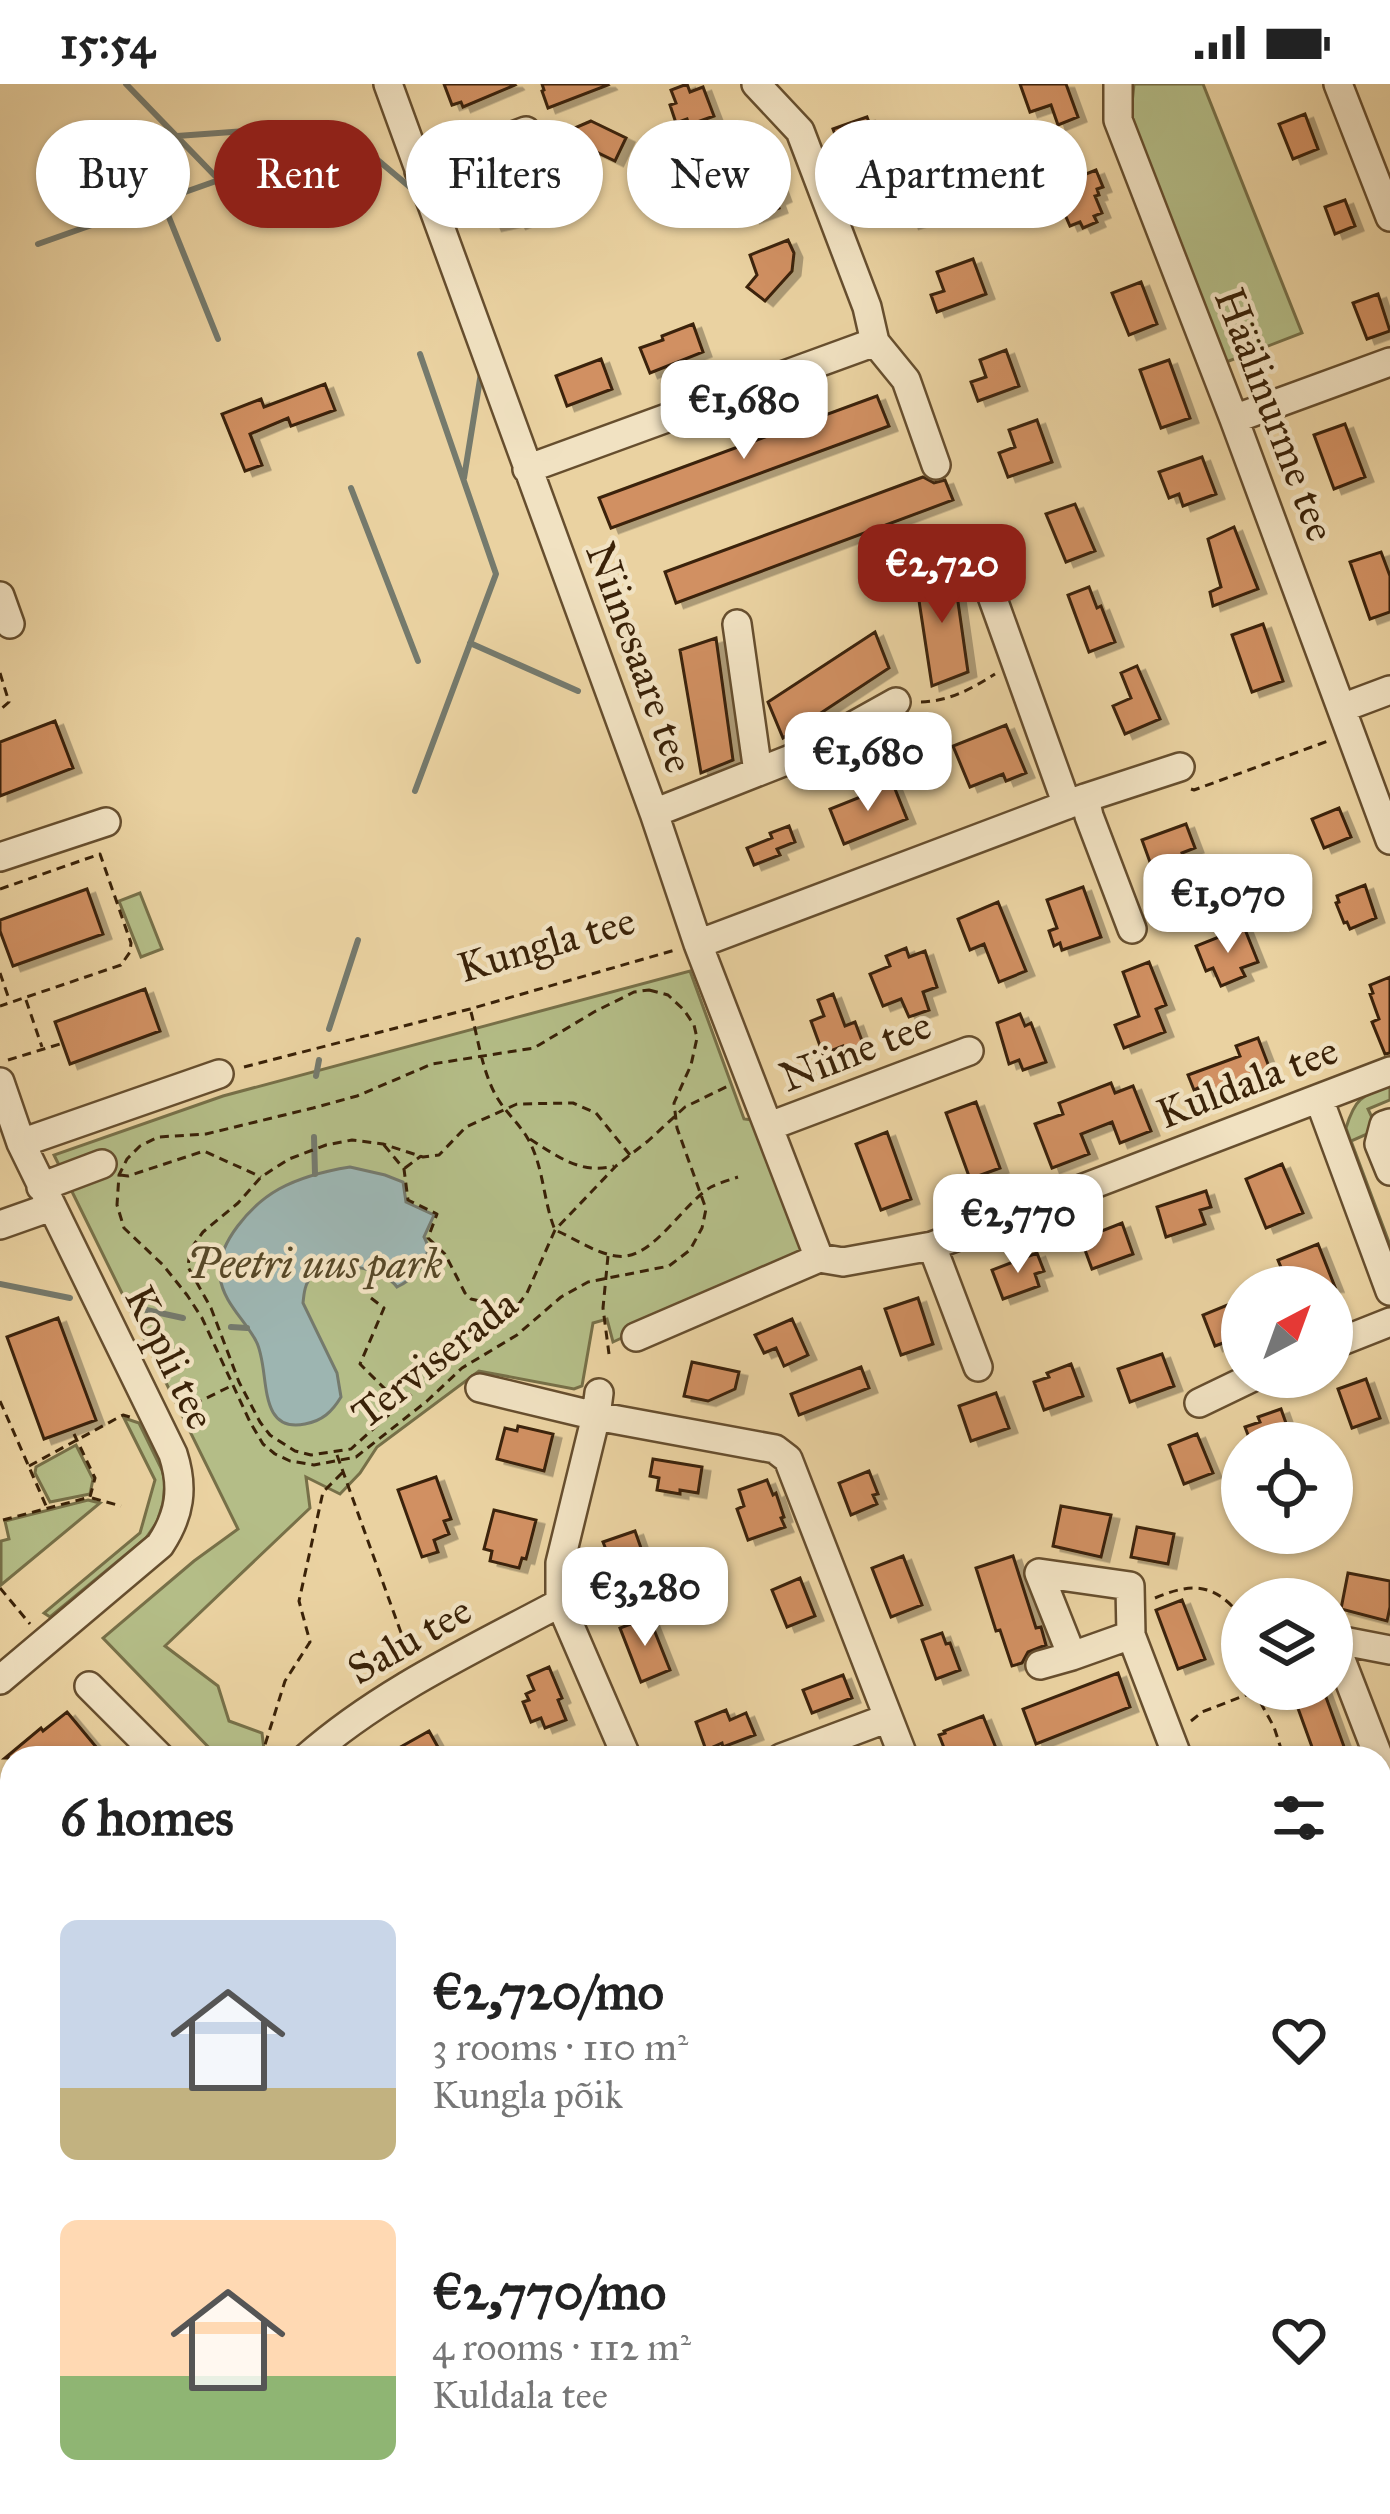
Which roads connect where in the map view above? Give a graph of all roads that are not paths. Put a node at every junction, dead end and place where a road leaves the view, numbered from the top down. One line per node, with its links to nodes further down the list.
1 (388, 84): 5 (street, Niinesaare tee)
2 (756, 84): 8 (street)
3 (1118, 84): 10 (street, Häälinurme tee)
4 (1338, 84): 6 (street)
5 (406, 135)
6 (1390, 217)
7 (440, 228): 12 (street, Niinesaare tee)
8 (875, 342): 11 (street); 12 (street)
9 (1390, 362): 10 (street)
10 (1234, 419): 19 (street, Häälinurme tee)
11 (936, 465)
12 (527, 469): 23 (street, Niinesaare tee)
13 (980, 563): 22 (street)
14 (0, 596): 15 (street)
15 (10, 624)
16 (737, 624): 21 (street)
17 (1390, 690): 19 (street)
18 (896, 702): 21 (street)
19 (1342, 708): 25 (street, Häälinurme tee)
20 (1180, 767): 22 (street, Kungla tee)
21 (758, 772): 23 (street)
22 (1076, 802): 27 (street); 28 (street, Kungla tee)
23 (654, 813): 28 (street, Niinesaare tee)
24 (106, 822): 26 (street)
25 (1390, 840)
26 (0, 857)
27 (1132, 928)
28 (698, 944): 34 (street, Niinesaare tee)
29 (969, 1052): 34 (street, Niine tee)
30 (3, 1071): 36 (street, Kopli tee)
31 (1390, 1071): 33 (street, Kuldala tee)
32 (220, 1073): 36 (street)
33 (1318, 1099): 41 (street, Kuldala tee); 43 (street)
34 (756, 1105): 42 (street, Niinesaare tee)
35 (1390, 1123): 38 (street)
36 (21, 1143): 39 (street, Kopli tee)
37 (110, 1170): 39 (street)
38 (1390, 1171)
39 (46, 1197): 40 (street); 57 (street, Kopli tee)
40 (0, 1225)
41 (932, 1246): 42 (street, Kuldala tee); 47 (street)
42 (819, 1258): 45 (street, Kuldala tee)
43 (1390, 1291)
44 (1390, 1322): 46 (street)
45 (636, 1337)
46 (1353, 1337)
47 (978, 1367)
48 (480, 1388): 51 (street)
49 (1221, 1392): 50 (street)
50 (1198, 1403)
51 (597, 1404): 52 (street); 59 (street)
52 (560, 1603): 61 (street, Salu tee); 62 (street)
53 (1131, 1635): 55 (street); 55 (street); 65 (street)
54 (1390, 1650): 66 (street)
55 (1072, 1656): 56 (street)
56 (1040, 1665)
57 (0, 1680)
58 (89, 1686): 60 (street)
59 (888, 1718): 63 (street); 64 (street)
60 (149, 1746)
61 (321, 1746)
62 (622, 1746)
63 (813, 1746)
64 (899, 1746)
65 (1173, 1746)
66 (1374, 1746)

